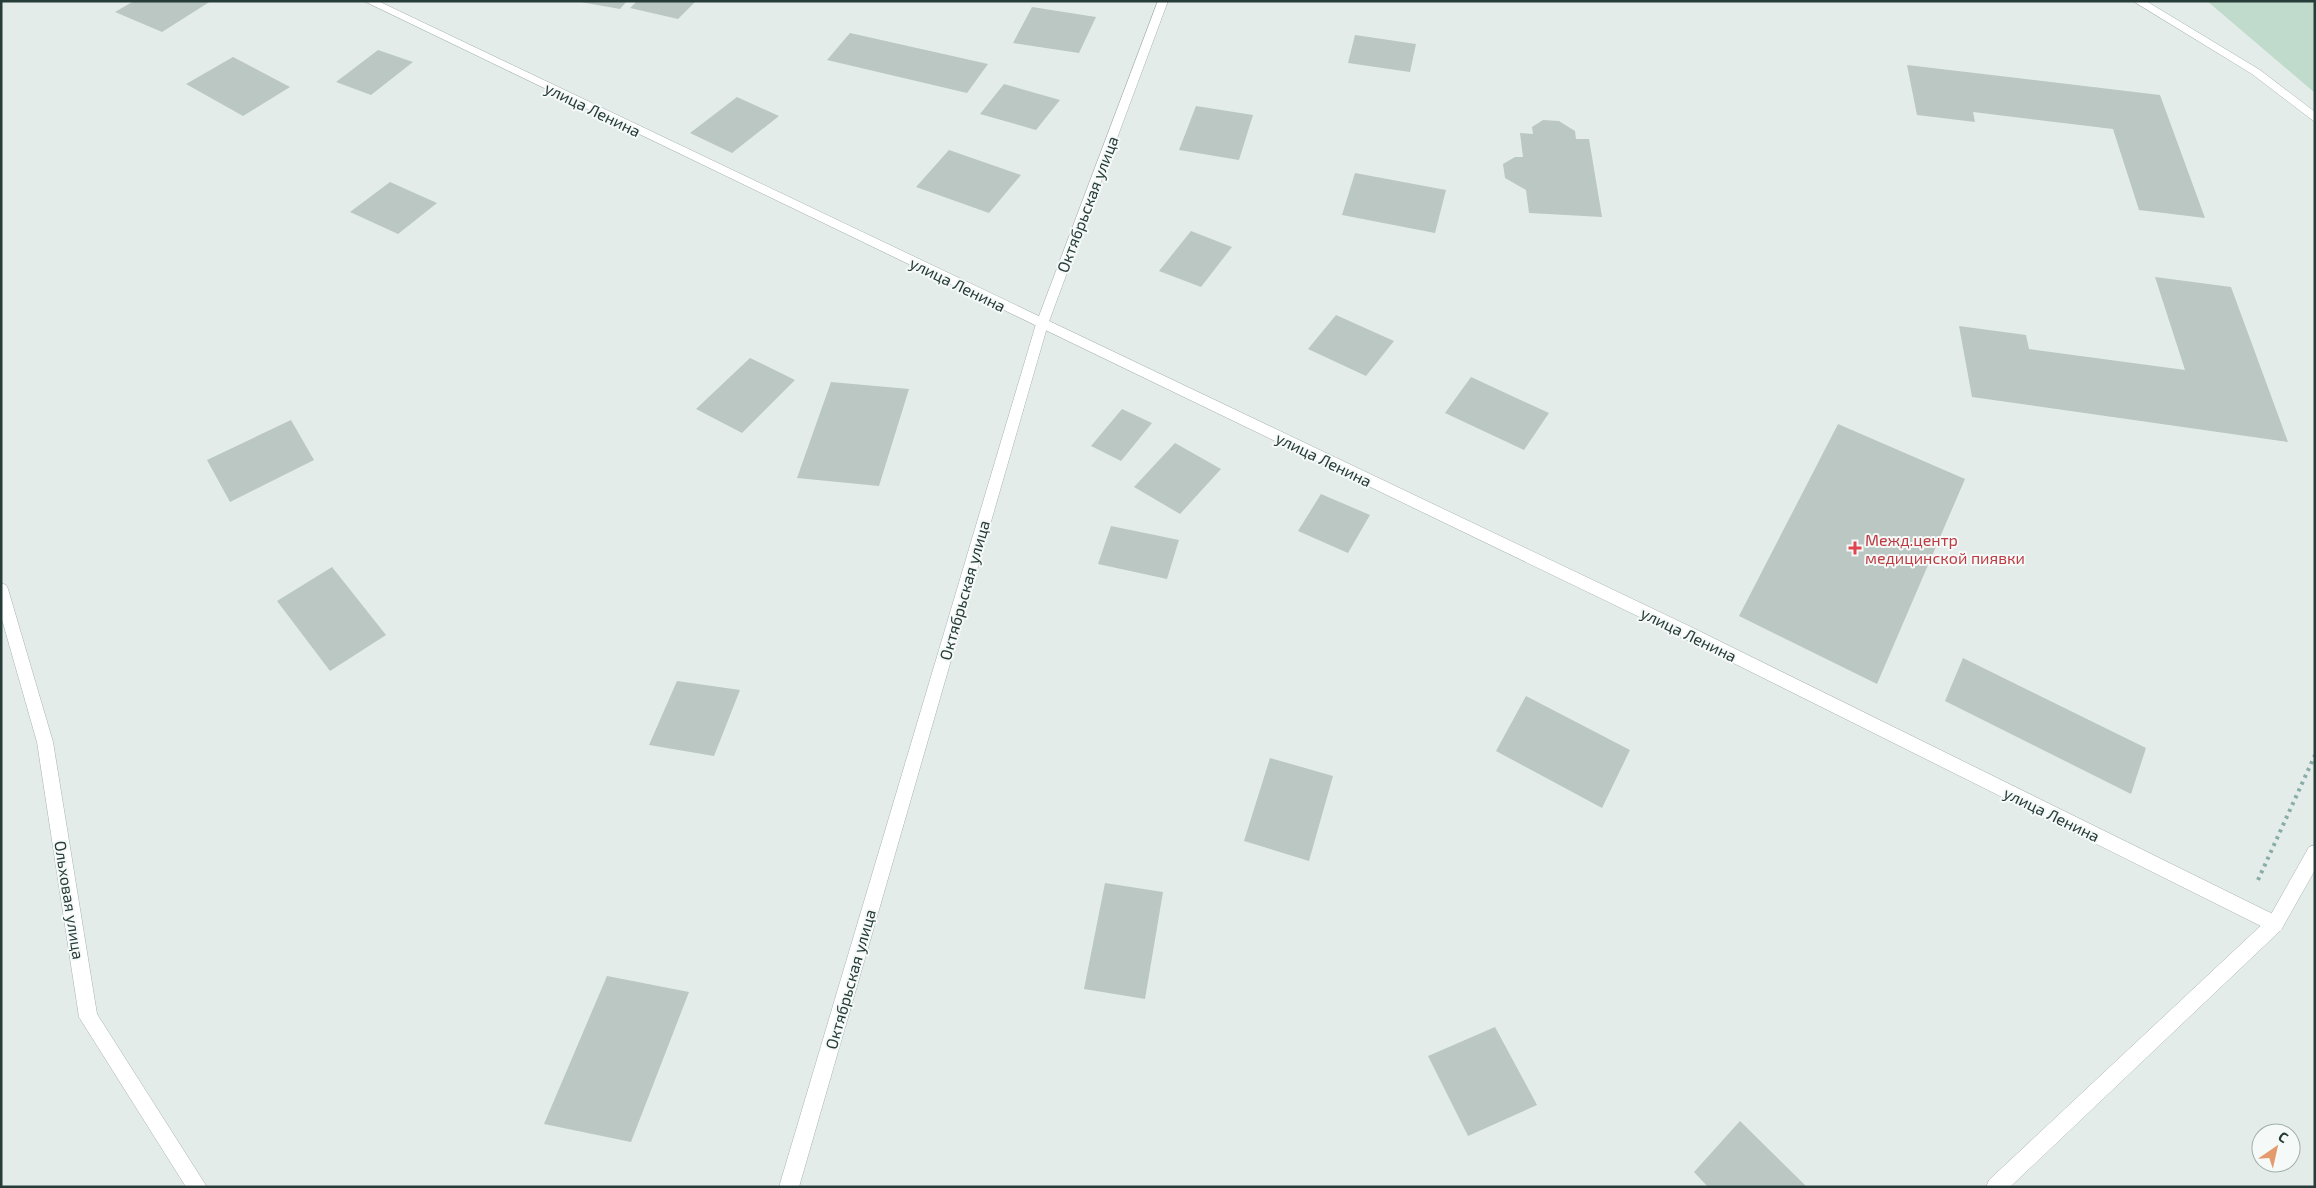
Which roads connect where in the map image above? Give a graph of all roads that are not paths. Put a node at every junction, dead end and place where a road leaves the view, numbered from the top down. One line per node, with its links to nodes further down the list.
1 (369, 1): 5 (street, улица Ленина)
2 (1163, 1): 5 (street, Октябрьская улица)
3 (2138, 1): 4 (street)
4 (2315, 118)
5 (1042, 324): 8 (street, улица Ленина); 10 (street, Октябрьская улица)
6 (1, 589): 9 (street, Ольховая улица)
7 (2315, 853): 8 (street)
8 (2275, 924): 11 (street)
9 (197, 1187)
10 (789, 1187)
11 (1996, 1187)

